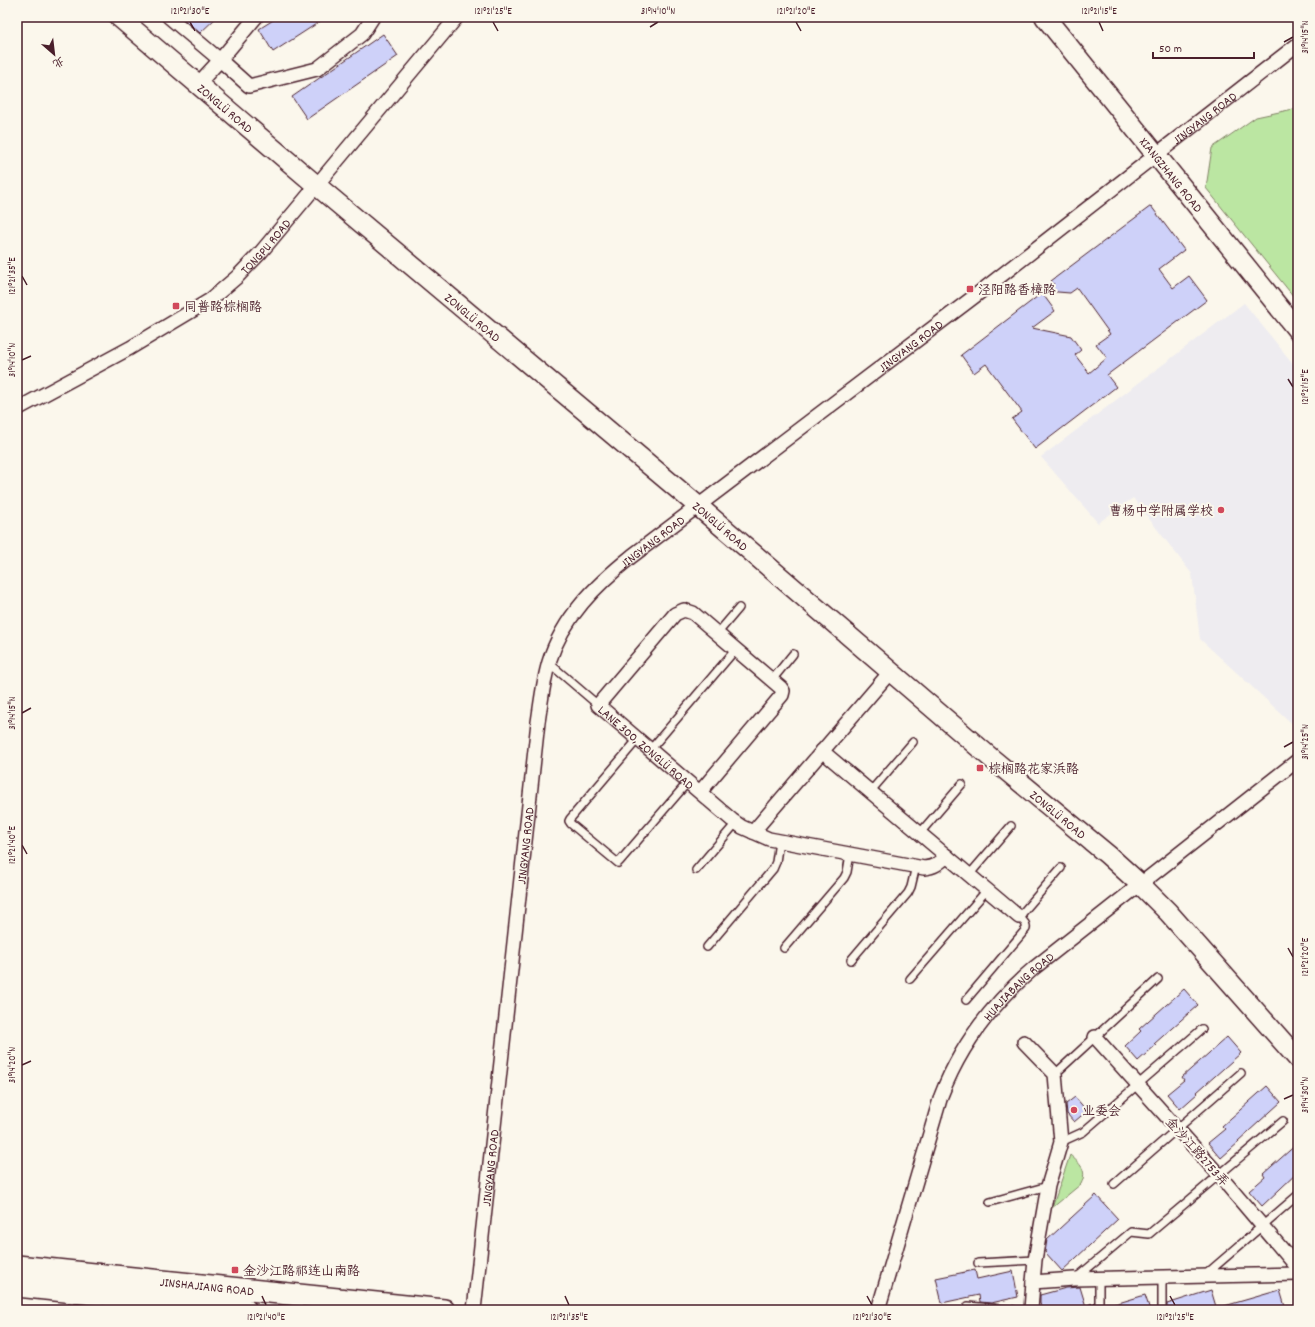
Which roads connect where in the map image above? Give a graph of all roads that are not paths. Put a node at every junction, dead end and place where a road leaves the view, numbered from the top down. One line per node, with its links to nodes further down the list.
1 (119, 17): 9 (street, ZONGLÜ ROAD)
2 (169, 17): 8 (street)
3 (256, 17): 8 (street)
4 (373, 17): 8 (street)
5 (457, 17): 11 (street, TONGPU ROAD)
6 (1045, 17): 10 (street, XIANGZHANG ROAD)
7 (1298, 44): 10 (street, JINGYANG ROAD)
8 (220, 60): 9 (street)
9 (198, 84): 11 (street, ZONGLÜ ROAD)
10 (1156, 155): 12 (street, XIANGZHANG ROAD); 14 (street, JINGYANG ROAD)
11 (316, 185): 13 (street, TONGPU ROAD); 14 (street, ZONGLÜ ROAD)
12 (1298, 331)
13 (17, 408)
14 (698, 506): 19 (street, JINGYANG ROAD); 20 (street, ZONGLÜ ROAD)
15 (738, 608): 16 (lane)
16 (717, 634): 17 (street, LANE 300, ZONGLÜ ROAD); 22 (street, LANE 300, ZONGLÜ ROAD)
17 (736, 649): 21 (street, LANE 300, ZONGLÜ ROAD); 25 (lane)
18 (793, 654): 21 (lane)
19 (548, 663): 22 (lane); 82 (street, JINGYANG ROAD)
20 (891, 671): 26 (street); 43 (street, ZONGLÜ ROAD)
21 (772, 680): 30 (street, LANE 300, ZONGLÜ ROAD)
22 (598, 705): 23 (street, LANE 300, ZONGLÜ ROAD)
23 (638, 739): 25 (street, LANE 300, ZONGLÜ ROAD); 28 (lane)
24 (913, 742): 31 (lane)
25 (650, 750): 28 (street, LANE 300, ZONGLÜ ROAD)
26 (822, 751): 31 (street); 34 (street)
27 (1298, 760): 43 (street, HUAJIABANG ROAD)
28 (688, 782): 30 (street, LANE 300, ZONGLÜ ROAD)
29 (962, 784): 35 (lane)
30 (700, 792): 32 (street, LANE 300, ZONGLÜ ROAD)
31 (870, 792): 35 (street)
32 (736, 823): 34 (street, LANE 300, ZONGLÜ ROAD); 41 (lane)
33 (1011, 826): 42 (lane)
34 (753, 832): 36 (street, LANE 300, ZONGLÜ ROAD)
35 (920, 833): 38 (street)
36 (779, 841): 37 (street, LANE 300, ZONGLÜ ROAD); 46 (lane)
37 (850, 854): 39 (street, LANE 300, ZONGLÜ ROAD); 47 (lane)
38 (947, 856): 39 (street, LANE 300, ZONGLÜ ROAD); 42 (street)
39 (916, 866): 48 (lane)
40 (1060, 868): 45 (lane)
41 (696, 870)
42 (969, 875): 44 (street)
43 (1140, 884): 55 (street, ZONGLÜ ROAD); 83 (street, HUAJIABANG ROAD)
44 (987, 890): 45 (street); 49 (lane)
45 (1019, 917): 51 (lane)
46 (707, 947)
47 (784, 948)
48 (851, 960)
49 (910, 979)
50 (1158, 979): 53 (lane)
51 (966, 1000)
52 (1202, 1028): 58 (lane)
53 (1095, 1037): 57 (lane); 58 (street, 金沙江路2753弄)
54 (1024, 1042): 57 (street)
55 (1298, 1059)
56 (1241, 1073): 60 (lane)
57 (1055, 1074): 61 (street)
58 (1138, 1085): 60 (street, 金沙江路2753弄); 61 (lane)
59 (1283, 1121): 62 (lane)
60 (1178, 1128): 62 (street, 金沙江路2753弄); 63 (lane)
61 (1061, 1142): 64 (street)
62 (1219, 1175): 67 (street, 金沙江路2753弄); 75 (lane)
63 (1114, 1184)
64 (1048, 1186): 66 (lane); 68 (street)
65 (1298, 1195): 67 (lane)
66 (990, 1202)
67 (1263, 1226): 71 (street, 金沙江路2753弄); 73 (lane)
68 (1035, 1260): 69 (lane); 77 (street)
69 (978, 1263)
70 (17, 1266): 81 (main road, JINSHAJIANG ROAD)
71 (1298, 1268)
72 (1298, 1274): 73 (street)
73 (1203, 1277): 74 (street)
74 (1162, 1278): 76 (street); 87 (lane)
75 (1074, 1279): 76 (street); 77 (street)
76 (1100, 1279): 86 (lane)
77 (1033, 1282): 85 (street)
78 (17, 1286): 80 (main road, JINSHAJIANG ROAD)
79 (968, 1306): 84 (lane)
80 (246, 1310)
81 (444, 1310)
82 (474, 1310)
83 (878, 1310)
84 (1013, 1310)
85 (1031, 1310)
86 (1092, 1310)
87 (1162, 1310)

